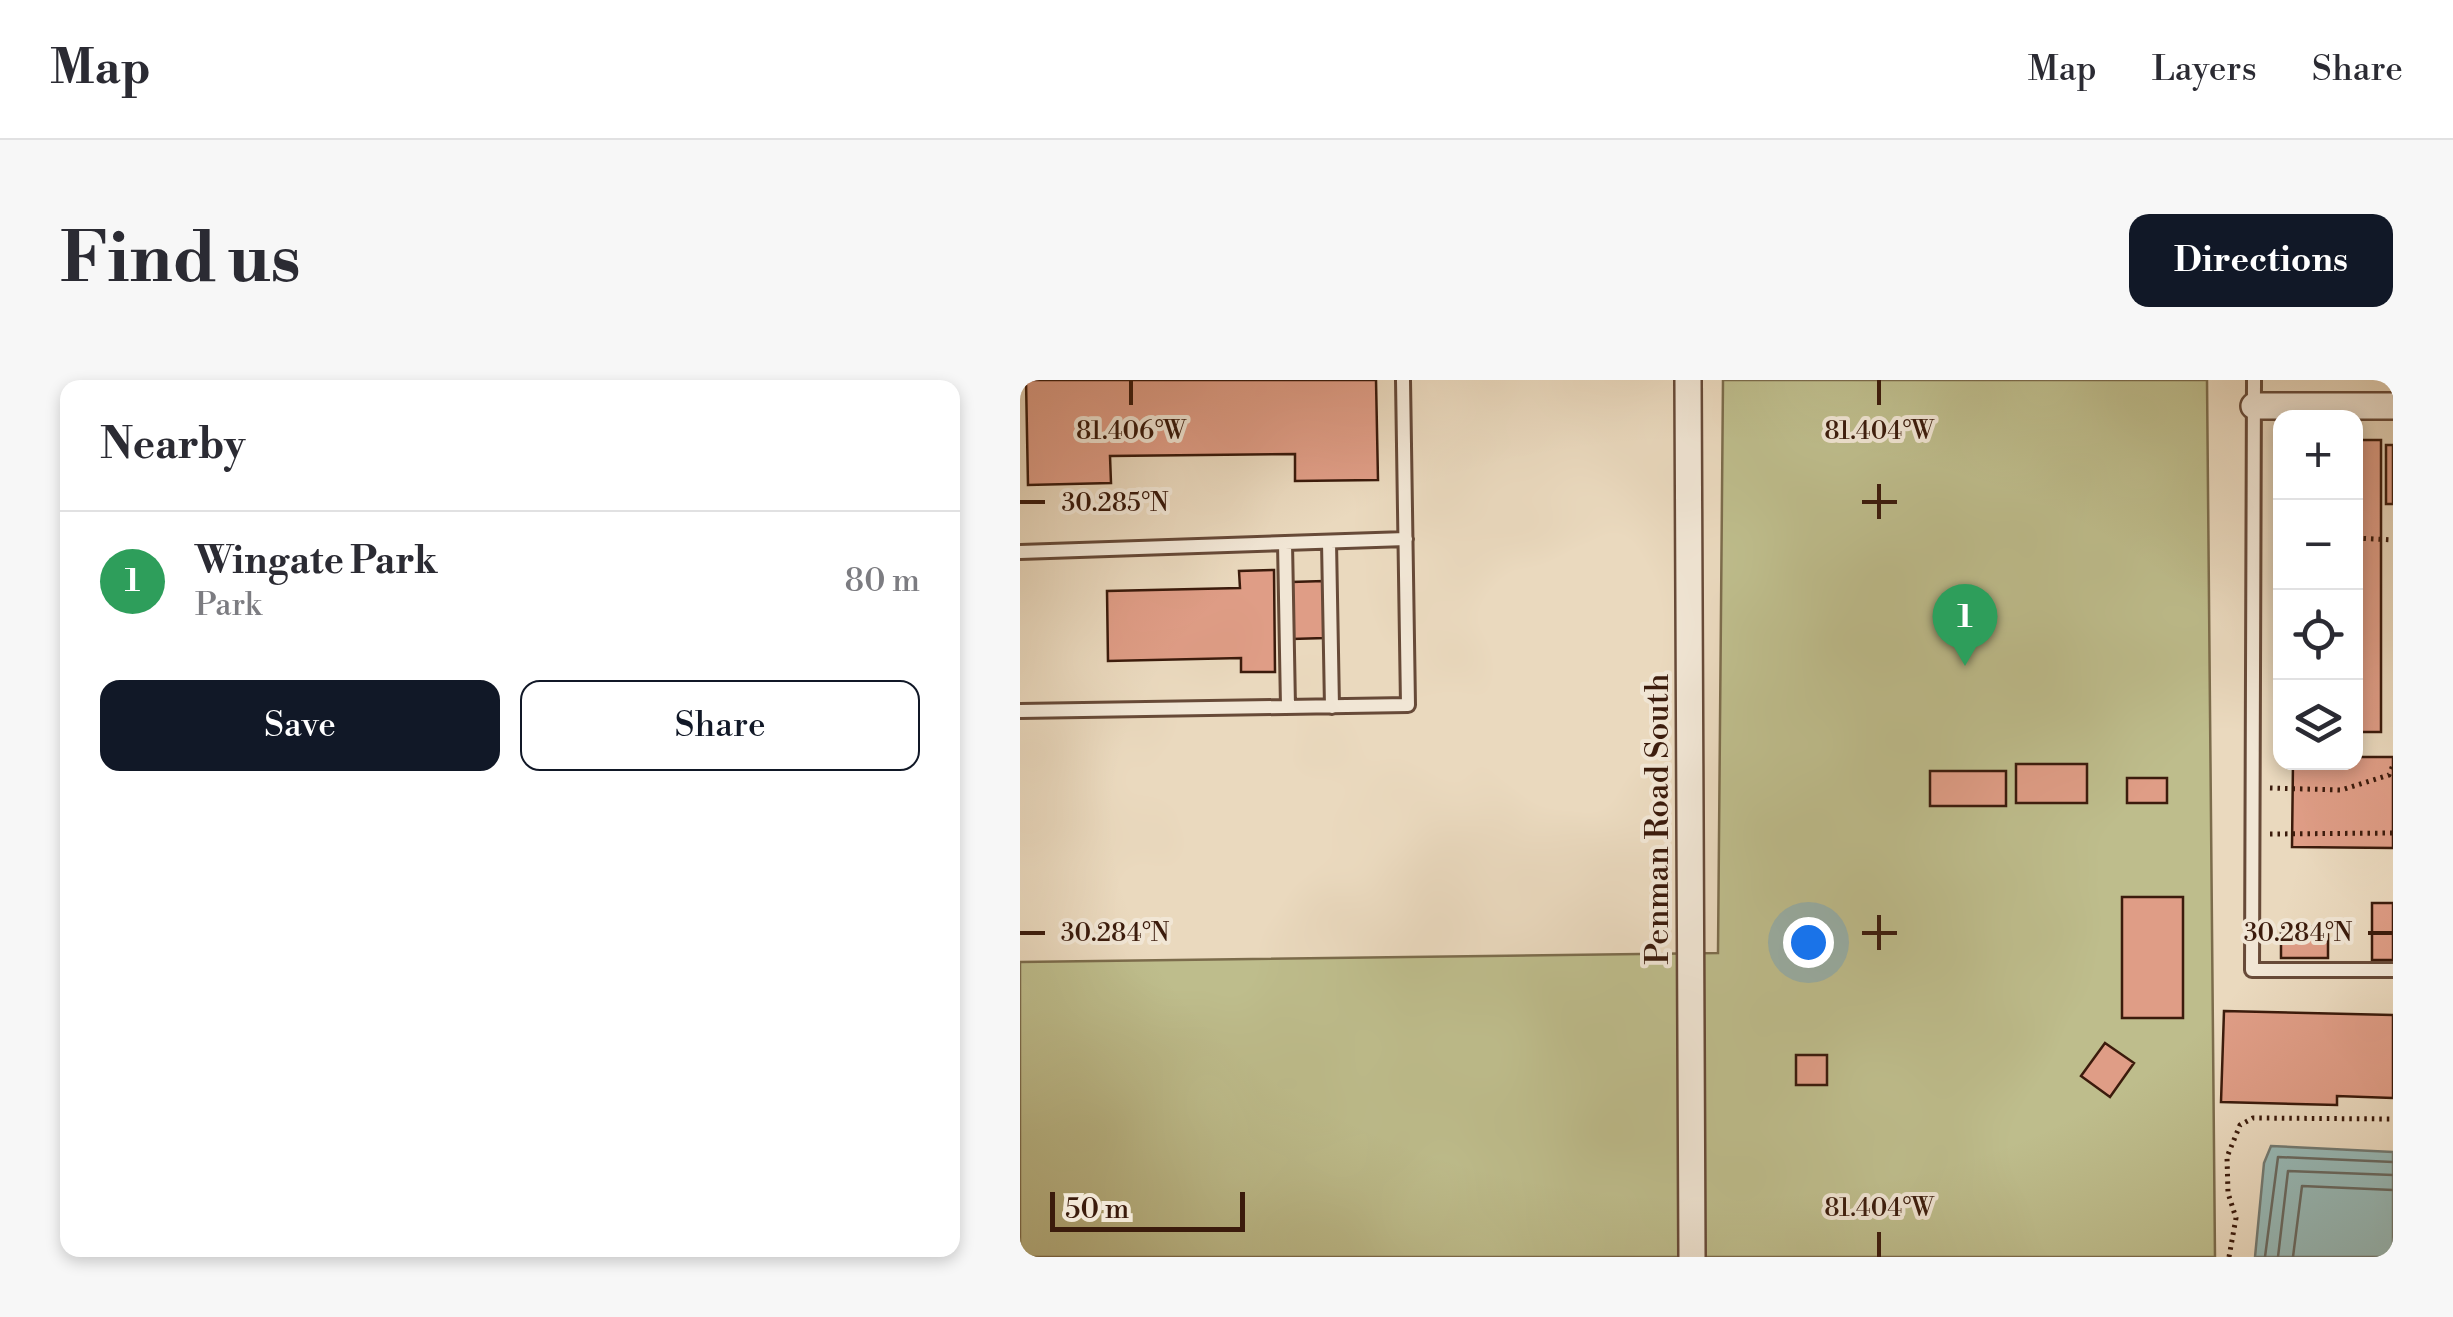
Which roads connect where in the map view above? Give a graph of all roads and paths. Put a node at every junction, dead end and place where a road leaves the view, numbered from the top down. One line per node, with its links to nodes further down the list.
1 (1403, 380): 6 (lane)
2 (1688, 380): 20 (street, Penman Road South)
3 (2254, 393): 4 (street); 15 (lane)
4 (2393, 406)
5 (2363, 538): 7 (path)
6 (1406, 539): 8 (lane); 11 (lane)
7 (2393, 540)
8 (1329, 542): 9 (lane); 11 (lane)
9 (1285, 543): 10 (lane); 12 (lane)
10 (1020, 552)
11 (1332, 706): 12 (lane)
12 (1288, 707): 13 (lane)
13 (1020, 711)
14 (2393, 765): 15 (path)
15 (2252, 788): 16 (lane)
16 (2252, 834): 17 (path); 18 (lane)
17 (2393, 834)
18 (2393, 970)
19 (2393, 1119): 21 (path)
20 (1692, 1257)
21 (2229, 1257)

